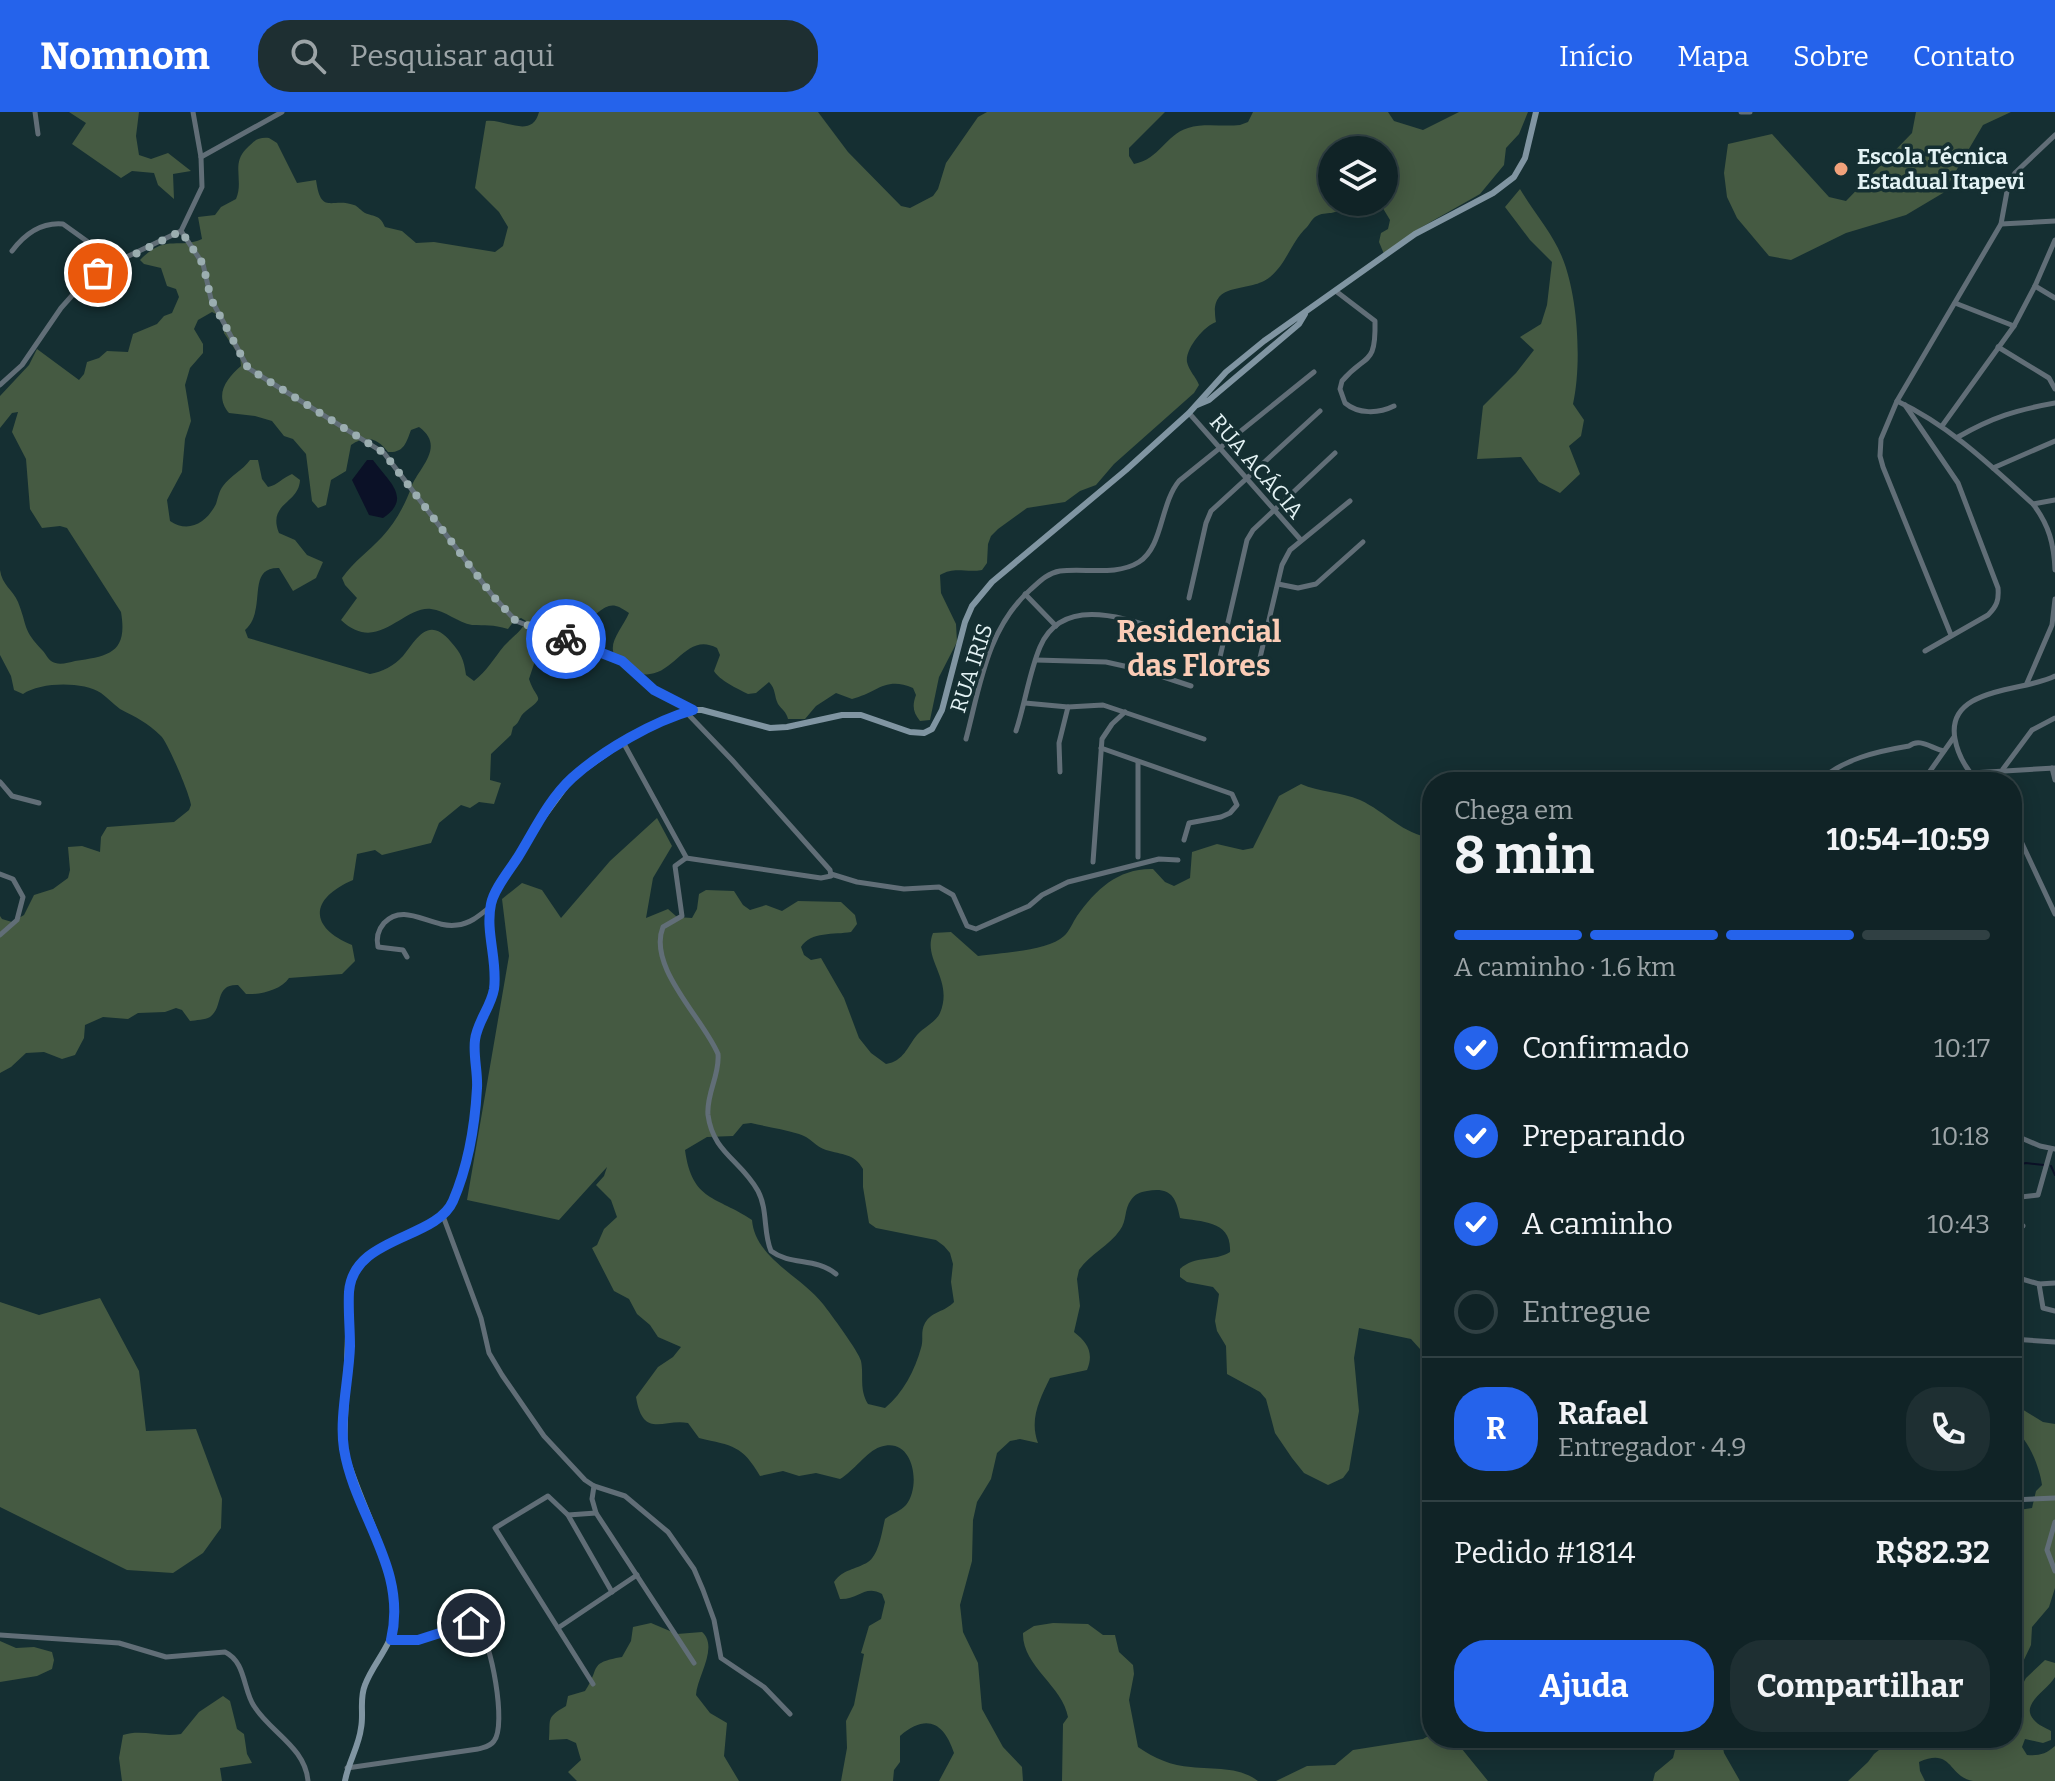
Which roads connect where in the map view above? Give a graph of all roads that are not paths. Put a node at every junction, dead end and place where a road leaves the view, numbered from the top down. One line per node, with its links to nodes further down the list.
1 (35, 112): 7 (street)
2 (193, 112): 9 (street)
3 (282, 112): 9 (street)
4 (1536, 112): 17 (street)
5 (1741, 112): 6 (street)
6 (1750, 112)
7 (38, 134)
8 (2055, 135): 11 (street)
9 (201, 157): 12 (street)
10 (2055, 221): 11 (street)
11 (2001, 224): 19 (street)
12 (181, 231): 15 (street); 61 (street)
13 (2055, 240): 16 (street)
14 (12, 251): 15 (street)
15 (116, 262): 23 (street)
16 (2035, 286): 18 (street); 20 (street)
17 (1337, 292): 28 (street); 30 (street)
18 (2055, 298)
19 (1955, 303): 20 (street); 25 (street)
20 (2014, 326): 21 (street)
21 (1998, 347): 24 (street); 31 (street)
22 (1314, 372): 34 (street, RUA IRIS)
23 (0, 385)
24 (2055, 389)
25 (1897, 401): 27 (street); 51 (street)
26 (2055, 403): 32 (street)
27 (1905, 405): 31 (street); 51 (street)
28 (1394, 406)
29 (1320, 411): 37 (street)
30 (1189, 413): 34 (street, RUA ACÁCIA); 61 (street)
31 (1942, 426): 32 (street)
32 (1958, 437): 36 (street)
33 (2055, 441): 36 (street)
34 (1219, 446): 37 (street, RUA ACÁCIA); 46 (street, RUA IRIS)
35 (1335, 453): 41 (street)
36 (1993, 468): 40 (street)
37 (1247, 478): 41 (street, RUA ACÁCIA); 47 (street)
38 (2055, 500): 40 (street)
39 (1350, 501): 42 (street)
40 (2033, 504): 44 (street)
41 (1274, 509): 42 (street, RUA ACÁCIA); 53 (street)
42 (1300, 539): 45 (street)
43 (1363, 542): 45 (street)
44 (2055, 570)
45 (1278, 584): 55 (street)
46 (1025, 594): 49 (street); 66 (street, RUA IRIS)
47 (1189, 598)
48 (2055, 599): 57 (street)
49 (1056, 626): 50 (street); 54 (street)
50 (1169, 632)
51 (1951, 635): 52 (street)
52 (1925, 651)
53 (1220, 657)
54 (1036, 660): 58 (street); 59 (street)
55 (1259, 662)
56 (2055, 676): 57 (street)
57 (2027, 684): 65 (street)
58 (1191, 686)
59 (1025, 703): 60 (street); 64 (street)
60 (1068, 707): 62 (street); 74 (street)
61 (690, 711): 68 (street); 89 (street)
62 (1125, 712): 67 (street); 69 (street)
63 (2055, 718): 73 (street)
64 (1016, 731)
65 (1954, 736): 70 (street); 77 (street)
66 (966, 739)
67 (1204, 739)
68 (623, 742): 85 (street); 90 (street)
69 (1101, 748): 71 (street); 87 (street)
70 (1944, 751): 75 (street); 76 (street)
71 (1138, 762): 82 (street); 84 (street)
72 (2054, 768): 73 (street); 79 (street)
73 (2003, 770): 78 (street)
74 (1060, 772)
75 (1830, 772)
76 (1929, 772)
77 (1969, 772)
78 (1986, 772)
79 (2055, 780)
80 (0, 782): 81 (street)
81 (39, 803)
82 (1184, 840)
83 (2022, 843): 91 (street)
84 (1138, 857)
85 (686, 858): 89 (street); 98 (street)
86 (1178, 860): 89 (street)
87 (1093, 862)
88 (0, 874): 92 (street)
89 (831, 874)
90 (490, 906): 93 (street); 97 (street)
91 (2055, 914)
92 (0, 935)
93 (407, 957)
94 (2022, 1138): 95 (street)
95 (2053, 1149): 96 (street)
96 (2022, 1197)
97 (443, 1216): 105 (street); 116 (street)
98 (836, 1274)
99 (2022, 1279): 101 (street)
100 (2055, 1283): 101 (street)
101 (2039, 1284): 102 (street)
102 (2055, 1311)
103 (2022, 1340): 104 (street)
104 (2055, 1342)
105 (594, 1486): 108 (street); 119 (street)
106 (2055, 1498): 107 (street)
107 (2022, 1500)
108 (596, 1513): 109 (street); 112 (street)
109 (568, 1515): 113 (street); 114 (street)
110 (2055, 1522): 111 (street)
111 (2055, 1571)
112 (637, 1575): 113 (street); 117 (street)
113 (612, 1592): 114 (street)
114 (558, 1628): 118 (street)
115 (0, 1635): 121 (street)
116 (391, 1640): 120 (street); 120 (street)
117 (694, 1663)
118 (593, 1684)
119 (790, 1714)
120 (347, 1768): 122 (street)
121 (308, 1781)
122 (345, 1781)

